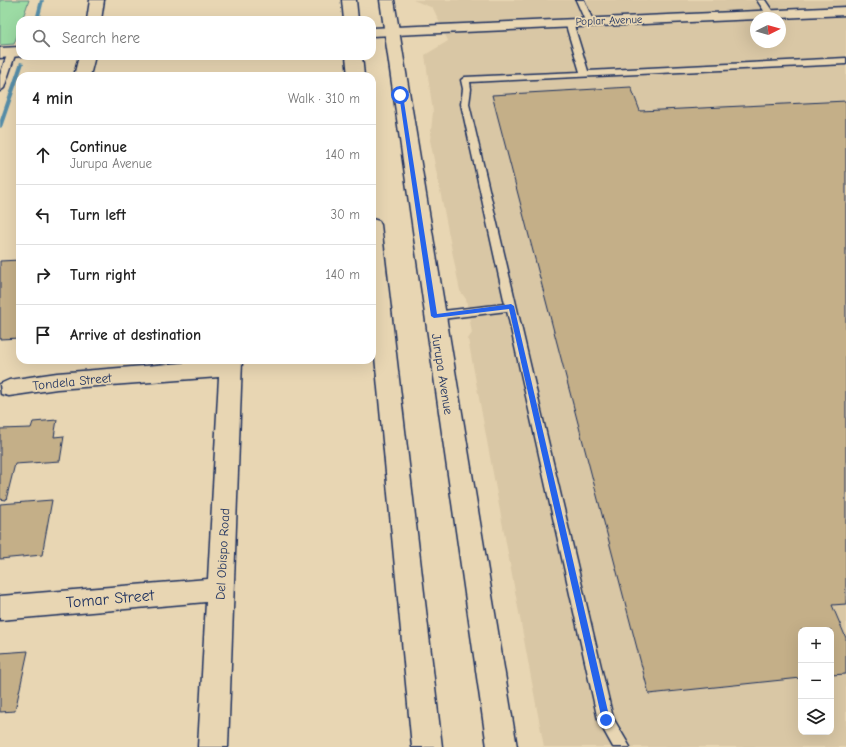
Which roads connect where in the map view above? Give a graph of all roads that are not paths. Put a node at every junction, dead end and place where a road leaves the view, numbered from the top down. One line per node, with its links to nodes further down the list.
1 (97, 0): 9 (main road)
2 (349, 0): 10 (main road)
3 (386, 0): 14 (main road, Jurupa Avenue)
4 (580, 0): 12 (lane)
5 (761, 0): 7 (lane)
6 (846, 11): 8 (main road, Poplar Avenue)
7 (769, 12)
8 (786, 14)
9 (95, 16)
10 (351, 16)
11 (750, 16): 12 (main road, Poplar Avenue)
12 (589, 21): 13 (main road, Poplar Avenue)
13 (569, 22): 14 (main road, Poplar Avenue); 22 (lane)
14 (391, 31): 15 (main road, Poplar Avenue); 26 (main road, Jurupa Avenue)
15 (376, 32)
16 (13, 52): 23 (lane)
17 (86, 60): 20 (main road)
18 (354, 60): 21 (main road)
19 (846, 61): 22 (lane)
20 (83, 72)
21 (356, 72)
22 (585, 74): 25 (lane)
23 (0, 88)
24 (376, 263): 32 (main road)
25 (511, 306): 26 (lane); 34 (lane)
26 (434, 316): 33 (main road, Jurupa Avenue)
27 (231, 364): 28 (main road, Tondela Street); 29 (main road, Del Obispo Road)
28 (9, 388)
29 (220, 589): 30 (main road, Tomar Street); 31 (main road, Del Obispo Road)
30 (0, 608)
31 (213, 747)
32 (427, 747)
33 (502, 747)
34 (622, 747)

